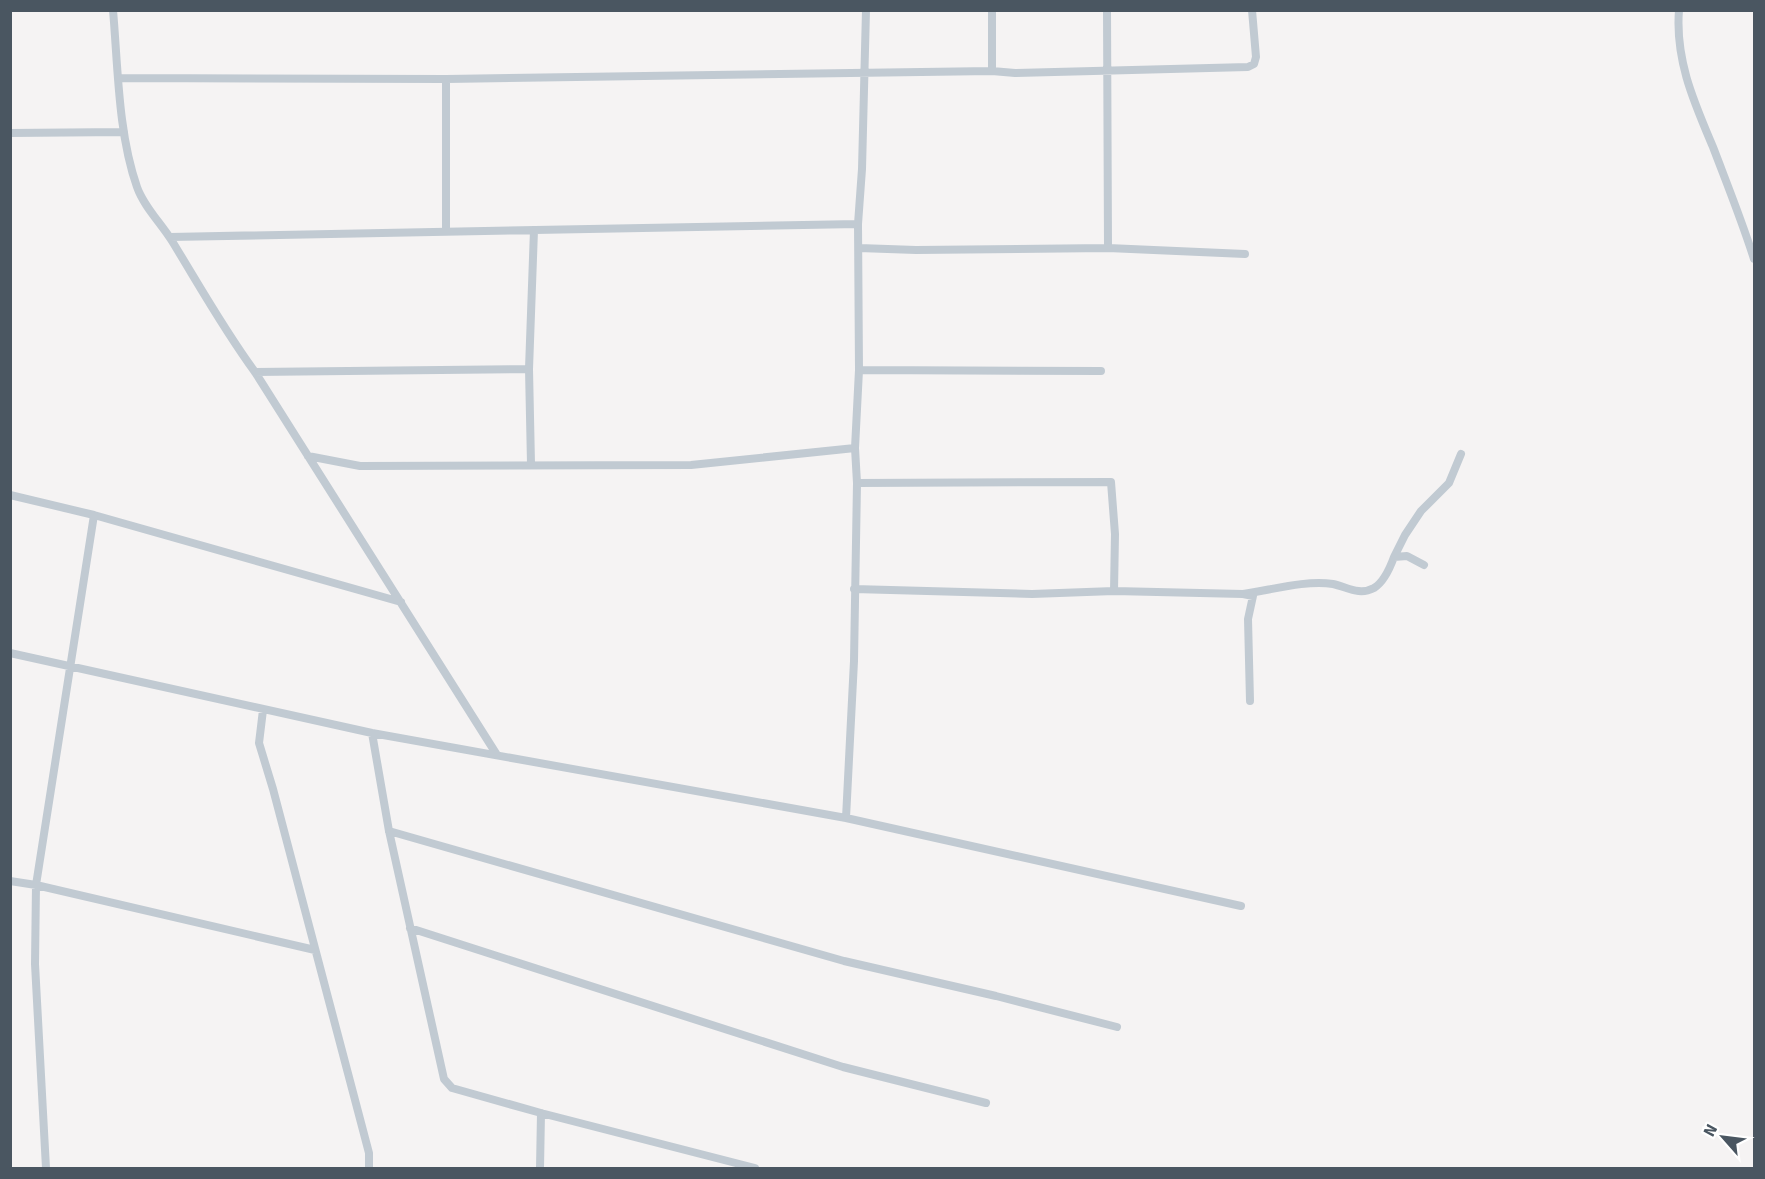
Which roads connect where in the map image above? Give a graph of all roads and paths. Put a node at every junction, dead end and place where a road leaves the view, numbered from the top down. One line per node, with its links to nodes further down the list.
1 (113, 10): 10 (street)
2 (866, 10): 9 (street)
3 (992, 10): 8 (street)
4 (1107, 10): 7 (street)
5 (1252, 10): 7 (street)
6 (1679, 10): 21 (street)
7 (1109, 70): 8 (street); 19 (street)
8 (992, 71): 9 (street)
9 (865, 73): 11 (street); 14 (street)
10 (119, 78): 11 (street); 12 (street)
11 (446, 79): 16 (street)
12 (124, 132): 13 (street); 17 (street)
13 (10, 133)
14 (858, 224): 15 (street); 18 (street)
15 (534, 230): 16 (street); 22 (street)
16 (446, 231): 17 (street)
17 (170, 237): 25 (street)
18 (859, 248): 19 (street); 23 (street)
19 (1108, 248): 20 (street)
20 (1245, 254)
21 (1755, 259)
22 (529, 369): 25 (street); 29 (street)
23 (859, 370): 24 (street); 26 (street)
24 (1101, 371)
25 (255, 372): 28 (street)
26 (855, 448): 29 (street); 30 (street)
27 (1461, 454): 33 (street)
28 (308, 456): 29 (street); 38 (street)
29 (531, 464)
30 (857, 483): 35 (street); 36 (street)
31 (10, 495): 32 (street)
32 (94, 515): 38 (street); 40 (street)
33 (1394, 557): 34 (street); 37 (street)
34 (1425, 565)
35 (854, 589): 36 (street); 45 (street)
36 (1114, 591): 37 (street)
37 (1243, 594): 41 (street)
38 (401, 602): 44 (street)
39 (10, 653): 40 (street)
40 (70, 666): 42 (street); 48 (street)
41 (1250, 701)
42 (263, 710): 43 (street); 51 (street)
43 (372, 734): 44 (street); 46 (street)
44 (497, 755): 45 (street)
45 (846, 818): 49 (street)
46 (389, 831): 50 (street); 52 (street)
47 (10, 880): 48 (street)
48 (36, 885): 51 (street); 55 (street)
49 (1241, 906)
50 (410, 928): 53 (street); 54 (street)
51 (315, 950): 56 (street)
52 (1116, 1027)
53 (986, 1103)
54 (541, 1113): 57 (street); 58 (street)
55 (46, 1168)
56 (369, 1168)
57 (540, 1168)
58 (755, 1168)

